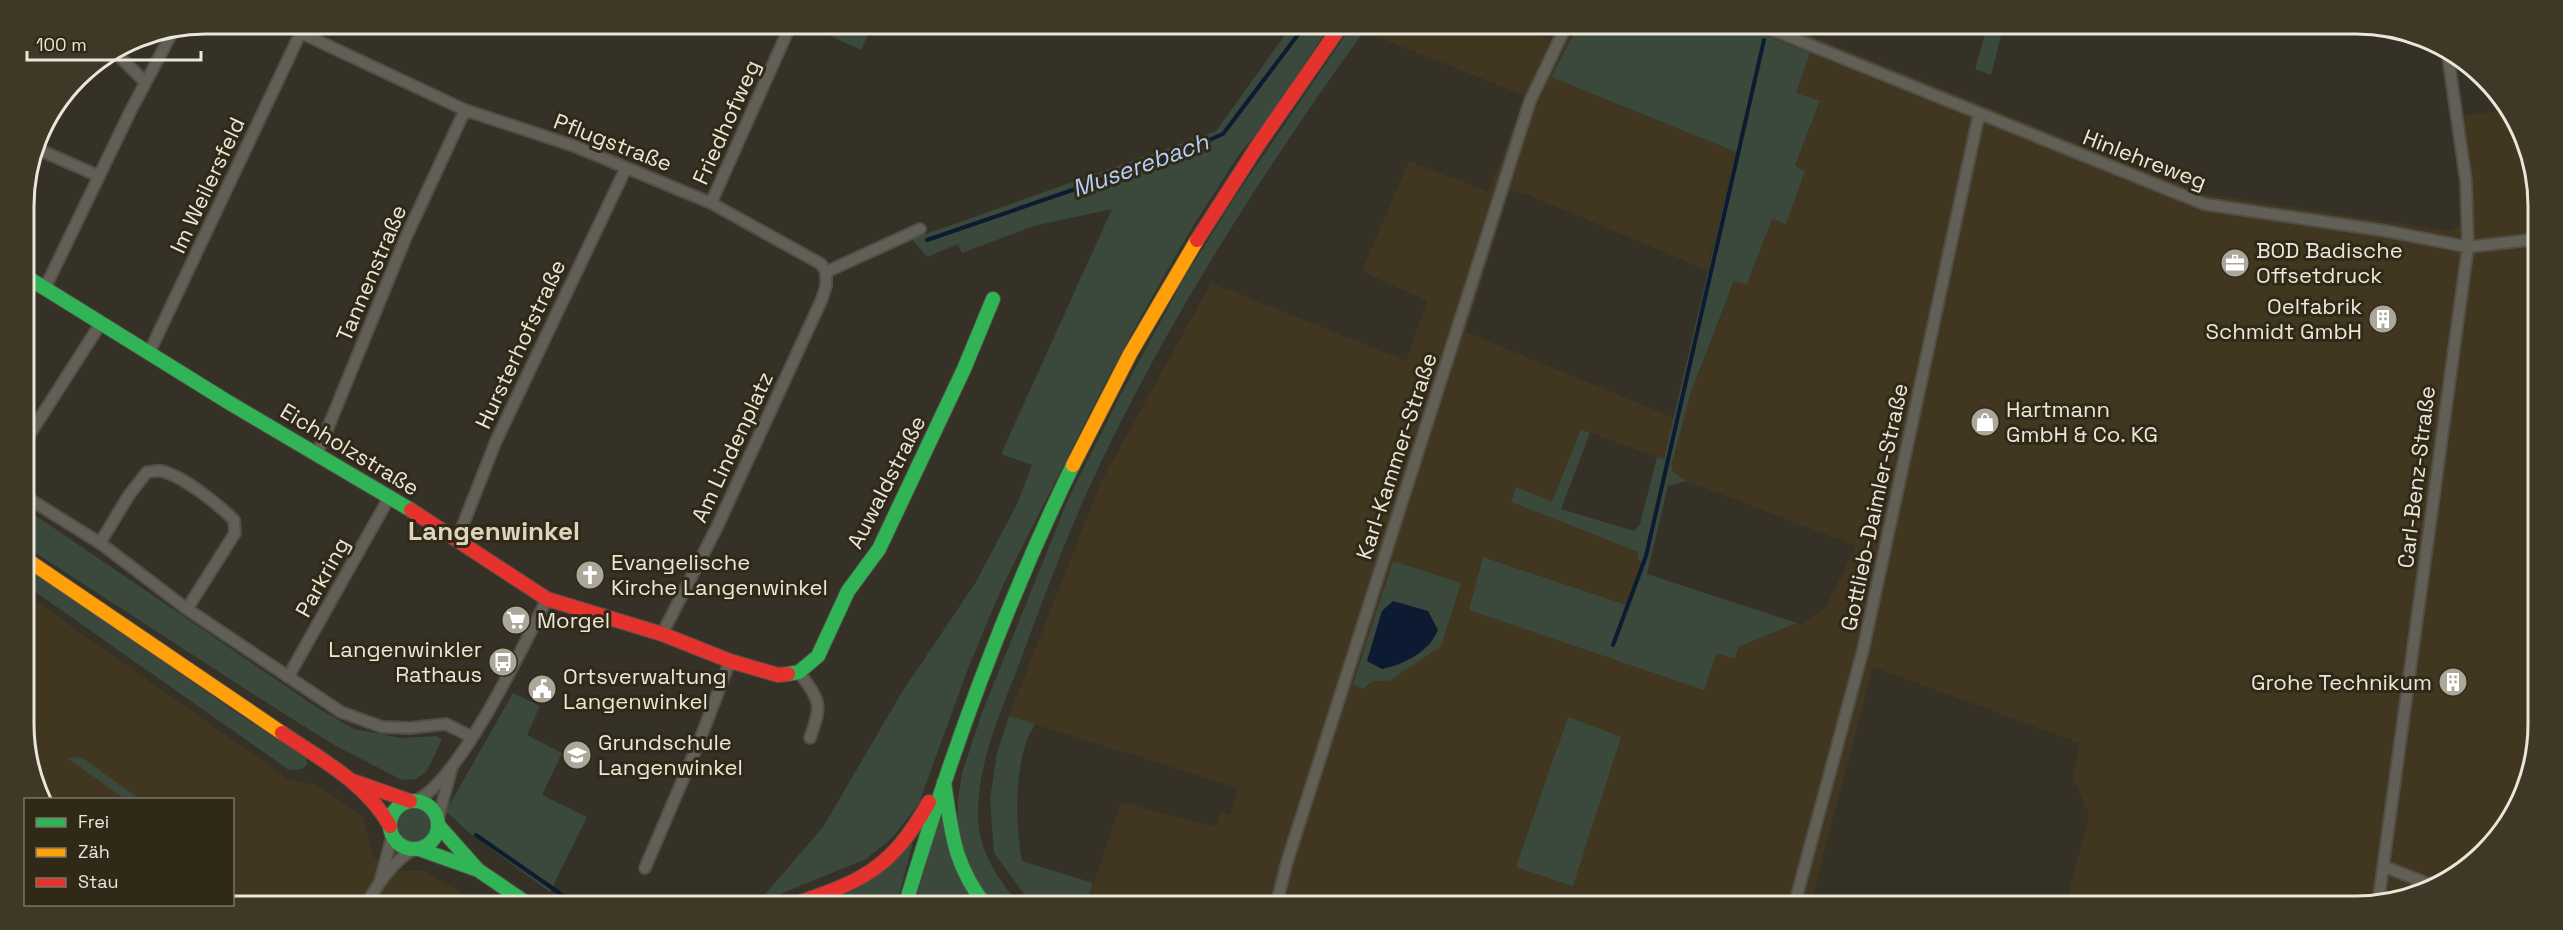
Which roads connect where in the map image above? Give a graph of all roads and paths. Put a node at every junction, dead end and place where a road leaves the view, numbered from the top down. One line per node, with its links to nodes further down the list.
1 (300, 34): 10 (street, Pflugstraße); 24 (street, Im Weilersfeld)
2 (787, 34): 15 (street, Friedhofweg)
3 (1335, 34): 41 (street)
4 (1563, 34): 59 (street, Karl-Kammer-Straße)
5 (1783, 34): 11 (street, Hinlehreweg)
6 (168, 39): 9 (street)
7 (121, 58): 9 (street)
8 (2449, 62): 18 (street, Carl-Benz-Straße)
9 (145, 82): 14 (street)
10 (465, 110): 13 (street, Pflugstraße); 26 (street, Tannenstraße)
11 (1979, 114): 18 (street, Hinlehreweg); 53 (street, Gottlieb-Daimler-Straße)
12 (44, 152): 14 (street)
13 (626, 168): 15 (street, Pflugstraße); 29 (street, Hursterhofstraße)
14 (99, 176): 21 (street)
15 (711, 203): 19 (street, Pflugstraße)
16 (920, 229): 19 (street)
17 (2528, 240): 18 (street, Hinlehreweg)
18 (2468, 247): 47 (street, Carl-Benz-Straße)
19 (826, 272): 34 (street, Am Lindenplatz)
20 (35, 282): 21 (street, Eichholzstraße)
21 (45, 288): 23 (street, Eichholzstraße)
22 (993, 300): 36 (street, Auwaldstraße)
23 (101, 322): 24 (street, Eichholzstraße); 25 (street)
24 (149, 352): 26 (street, Eichholzstraße)
25 (35, 427)
26 (318, 452): 27 (street, Eichholzstraße)
27 (390, 495): 29 (street, Eichholzstraße); 37 (street, Parkring)
28 (34, 502): 30 (street)
29 (457, 540): 32 (street, Eichholzstraße)
30 (100, 543): 33 (street); 33 (street)
31 (34, 566): 42 (street)
32 (547, 599): 34 (street, Eichholzstraße); 38 (street)
33 (187, 609): 37 (street)
34 (662, 634): 35 (street, Eichholzstraße)
35 (730, 661): 36 (street); 48 (street)
36 (799, 672): 39 (street)
37 (288, 677): 38 (street)
38 (472, 737): 40 (street)
39 (810, 738)
40 (451, 770): 43 (street); 44 (street)
41 (943, 778): 56 (street); 57 (street); 58 (street)
42 (351, 780): 43 (street); 45 (street)
43 (412, 801): 44 (street); 45 (street)
44 (438, 822): 46 (street); 49 (street)
45 (391, 831): 46 (street); 50 (street)
46 (416, 850): 49 (street); 50 (street)
47 (2383, 866): 51 (street); 52 (street, Carl-Benz-Straße)
48 (645, 868)
49 (478, 870): 55 (street)
50 (380, 881): 54 (street)
51 (2423, 882)
52 (2379, 893)
53 (1797, 895)
54 (371, 896)
55 (516, 896)
56 (818, 896)
57 (908, 896)
58 (978, 896)
59 (1279, 896)

